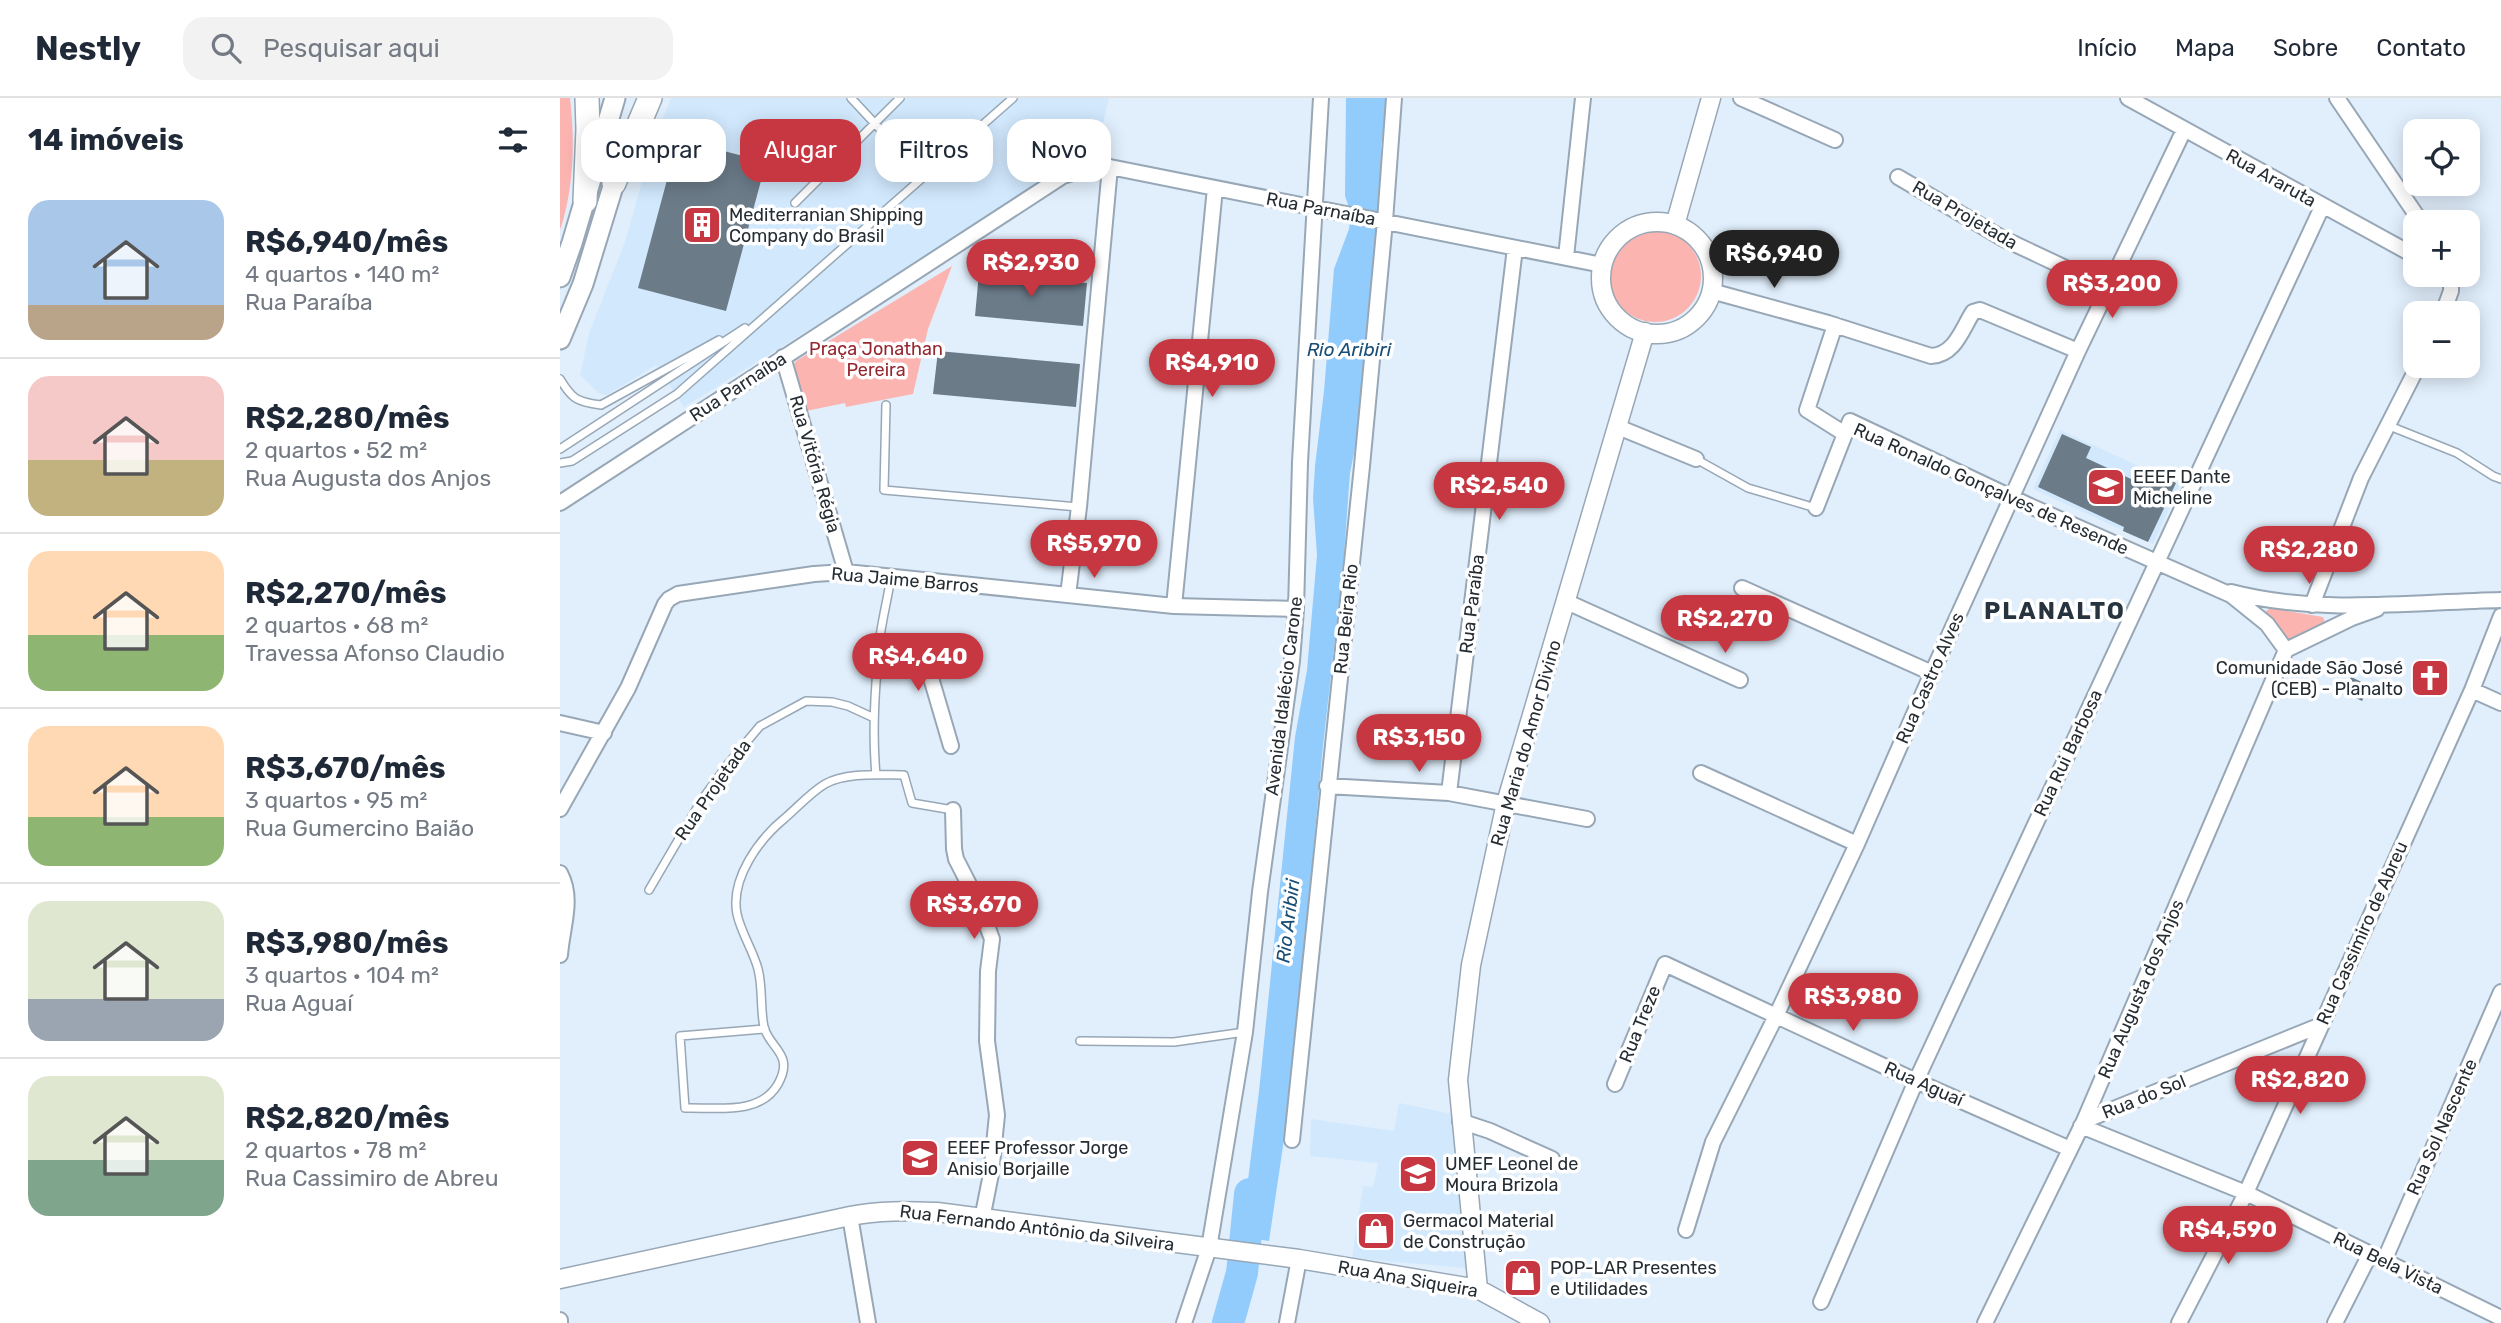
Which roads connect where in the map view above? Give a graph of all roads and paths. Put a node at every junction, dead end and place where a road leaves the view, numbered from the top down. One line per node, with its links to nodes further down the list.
1 (587, 98): 27 (main road)
2 (615, 98): 27 (main road)
3 (639, 98): 25 (main road)
4 (650, 98): 25 (main road)
5 (851, 98): 17 (lane)
6 (900, 98): 15 (lane)
7 (1013, 98): 16 (lane)
8 (1321, 98): 29 (street, Avenida Idalécio Carone)
9 (1394, 98): 32 (street, Rua Beira Rio)
10 (1583, 98): 36 (street)
11 (1711, 98): 33 (street)
12 (1741, 98): 19 (street)
13 (2128, 98): 18 (street, Rua Araruta)
14 (2337, 98): 31 (street)
15 (879, 119)
16 (990, 119)
17 (875, 123): 28 (lane)
18 (2184, 130): 30 (street, Rua Araruta); 39 (street, Rua Castro Alves)
19 (1835, 140)
20 (1111, 167): 26 (street, Rua Parnaíba)
21 (1898, 177): 39 (street, Rua Projetada)
22 (919, 182): 41 (lane)
23 (1054, 182): 46 (street, Rua Parnaíba)
24 (1109, 182): 59 (street)
25 (614, 183): 44 (main road)
26 (1215, 188): 29 (street, Rua Parnaíba); 72 (street)
27 (585, 201): 38 (main road)
28 (795, 203)
29 (1314, 207): 32 (street, Rua Parnaíba); 74 (street, Avenida Idalécio Carone)
30 (2322, 207): 35 (street, Rua Araruta); 61 (street, Rua Rui Barbosa)
31 (2413, 210)
32 (1383, 221): 34 (street); 90 (street, Rua Beira Rio)
33 (1675, 225): 37 (street); 40 (street)
34 (1516, 248): 36 (street); 91 (street, Rua Paraíba)
35 (2403, 250)
36 (1566, 257): 37 (street)
37 (1602, 265): 43 (street)
38 (560, 277)
39 (2108, 288): 45 (street, Rua Castro Alves)
40 (1711, 291): 42 (street); 43 (street)
41 (766, 314): 48 (lane); 53 (lane); 55 (lane)
42 (1835, 325): 45 (street); 52 (street)
43 (1645, 332): 51 (street, Rua Maria do Amor Divino)
44 (560, 339)
45 (2078, 351): 57 (street, Rua Castro Alves)
46 (783, 356): 58 (street, Rua Parnaíba); 62 (street, Rua Vitória Régia)
47 (2412, 378): 50 (street)
48 (560, 379)
49 (886, 405): 59 (lane)
50 (2387, 425): 56 (lane); 71 (street)
51 (1618, 427): 54 (street); 69 (street, Rua Maria do Amor Divino)
52 (1845, 433): 57 (street, Rua Ronaldo Gonçalves de Resende); 60 (street, Rua Ronaldo Gonçalves de Resende)
53 (560, 450)
54 (1696, 459): 60 (lane)
55 (560, 463)
56 (2501, 479)
57 (2013, 498): 61 (street, Rua Ronaldo Gonçalves de Resende); 80 (street, Rua Castro Alves)
58 (560, 503)
59 (1079, 507): 66 (street)
60 (1816, 508)
61 (2155, 563): 64 (street, Rua Ronaldo Gonçalves de Resende); 107 (street, Rua Rui Barbosa)
62 (846, 572): 63 (street, Rua Jaime Barros); 86 (street, Rua Jaime Barros)
63 (891, 576): 66 (street, Rua Jaime Barros); 78 (lane)
64 (2217, 588): 67 (street, Rua Ronaldo Gonçalves de Resende); 75 (street, Rua Ronaldo Gonçalves de Resende)
65 (1742, 589): 80 (street)
66 (1068, 595): 72 (street, Rua Jaime Barros)
67 (2263, 598): 71 (street, Rua Ronaldo Gonçalves de Resende); 75 (street)
68 (2501, 600): 70 (street, Rua Ronaldo Gonçalves de Resende)
69 (1567, 601): 81 (street); 92 (street, Rua Maria do Amor Divino)
70 (2398, 604): 73 (street, Rua Ronaldo Gonçalves de Resende); 77 (street, Rua Ronaldo Gonçalves de Resende)
71 (2312, 605): 73 (street, Rua Ronaldo Gonçalves de Resende)
72 (1174, 606): 74 (street, Rua Jaime Barros)
73 (2333, 606): 77 (street)
74 (1296, 609): 105 (street, Avenida Idalécio Carone)
75 (2255, 612): 79 (street, Rua Ronaldo Gonçalves de Resende)
76 (2501, 616): 82 (street, Rua Cassimiro de Abreu)
77 (2329, 629): 79 (street, Rua Ronaldo Gonçalves de Resende)
78 (879, 646): 84 (lane); 87 (street)
79 (2286, 650): 110 (street, Rua Augusta dos Anjos)
80 (1932, 673): 96 (street, Rua Castro Alves)
81 (1740, 680)
82 (2472, 690): 83 (street); 103 (street, Rua Cassimiro de Abreu)
83 (2501, 703)
84 (873, 717): 89 (lane); 98 (lane, Rua Projetada)
85 (560, 723): 86 (street)
86 (604, 733): 93 (street, Rua Jaime Barros)
87 (951, 746)
88 (1701, 773): 96 (street)
89 (876, 775): 94 (lane); 104 (lane)
90 (1327, 786): 91 (street); 111 (street, Rua Beira Rio)
91 (1449, 793): 92 (street)
92 (1506, 803): 95 (street); 109 (street, Rua Maria do Amor Divino)
93 (560, 809)
94 (953, 810): 116 (street)
95 (1587, 819)
96 (1857, 844): 102 (street, Rua Castro Alves)
97 (560, 873): 99 (street)
98 (649, 890)
99 (560, 955)
100 (1665, 964): 102 (street, Rua Aguaí); 108 (street, Rua Treze)
101 (2501, 992): 122 (street, Rua Sol Nascente)
102 (1776, 1016): 107 (street, Rua Aguaí); 117 (street, Rua Castro Alves)
103 (2321, 1024): 110 (street, Rua do Sol); 114 (street, Rua Cassimiro de Abreu)
104 (765, 1029): 104 (lane)
105 (1245, 1032): 106 (lane); 118 (street, Avenida Idalécio Carone)
106 (1080, 1041)
107 (1916, 1081): 112 (street, Rua Aguaí); 125 (street, Rua Rui Barbosa)
108 (1615, 1084)
109 (1461, 1121): 113 (street); 124 (street, Rua Maria do Amor Divino)
110 (2083, 1124): 112 (street, Rua Augusta dos Anjos); 114 (street, Rua Bela Vista)
111 (1292, 1140)
112 (2070, 1149): 131 (street, Rua Augusta dos Anjos)
113 (1552, 1160)
114 (2246, 1193): 119 (street, Rua Bela Vista); 132 (street, Rua Cassimiro de Abreu)
115 (850, 1216): 116 (street, Rua Fernando Antônio da Silveira); 123 (street, Rua Fernando Antônio da Silveira); 127 (street)
116 (982, 1219): 118 (street, Rua Fernando Antônio da Silveira)
117 (1686, 1230)
118 (1209, 1248): 120 (street, Rua Fernando Antônio da Silveira); 128 (street, Avenida Idalécio Carone)
119 (2370, 1254): 122 (street, Rua Bela Vista); 133 (street)
120 (1269, 1255): 121 (street, Rua Ana Siqueira)
121 (1299, 1259): 124 (street, Rua Ana Siqueira); 129 (street)
122 (2384, 1261): 126 (street, Rua Bela Vista)
123 (560, 1279)
124 (1478, 1289): 130 (street, Rua Ana Siqueira)
125 (1821, 1302)
126 (2501, 1318)
127 (868, 1323)
128 (1184, 1323)
129 (1287, 1323)
130 (1540, 1323)
131 (1985, 1323)
132 (2179, 1323)
133 (2335, 1323)

